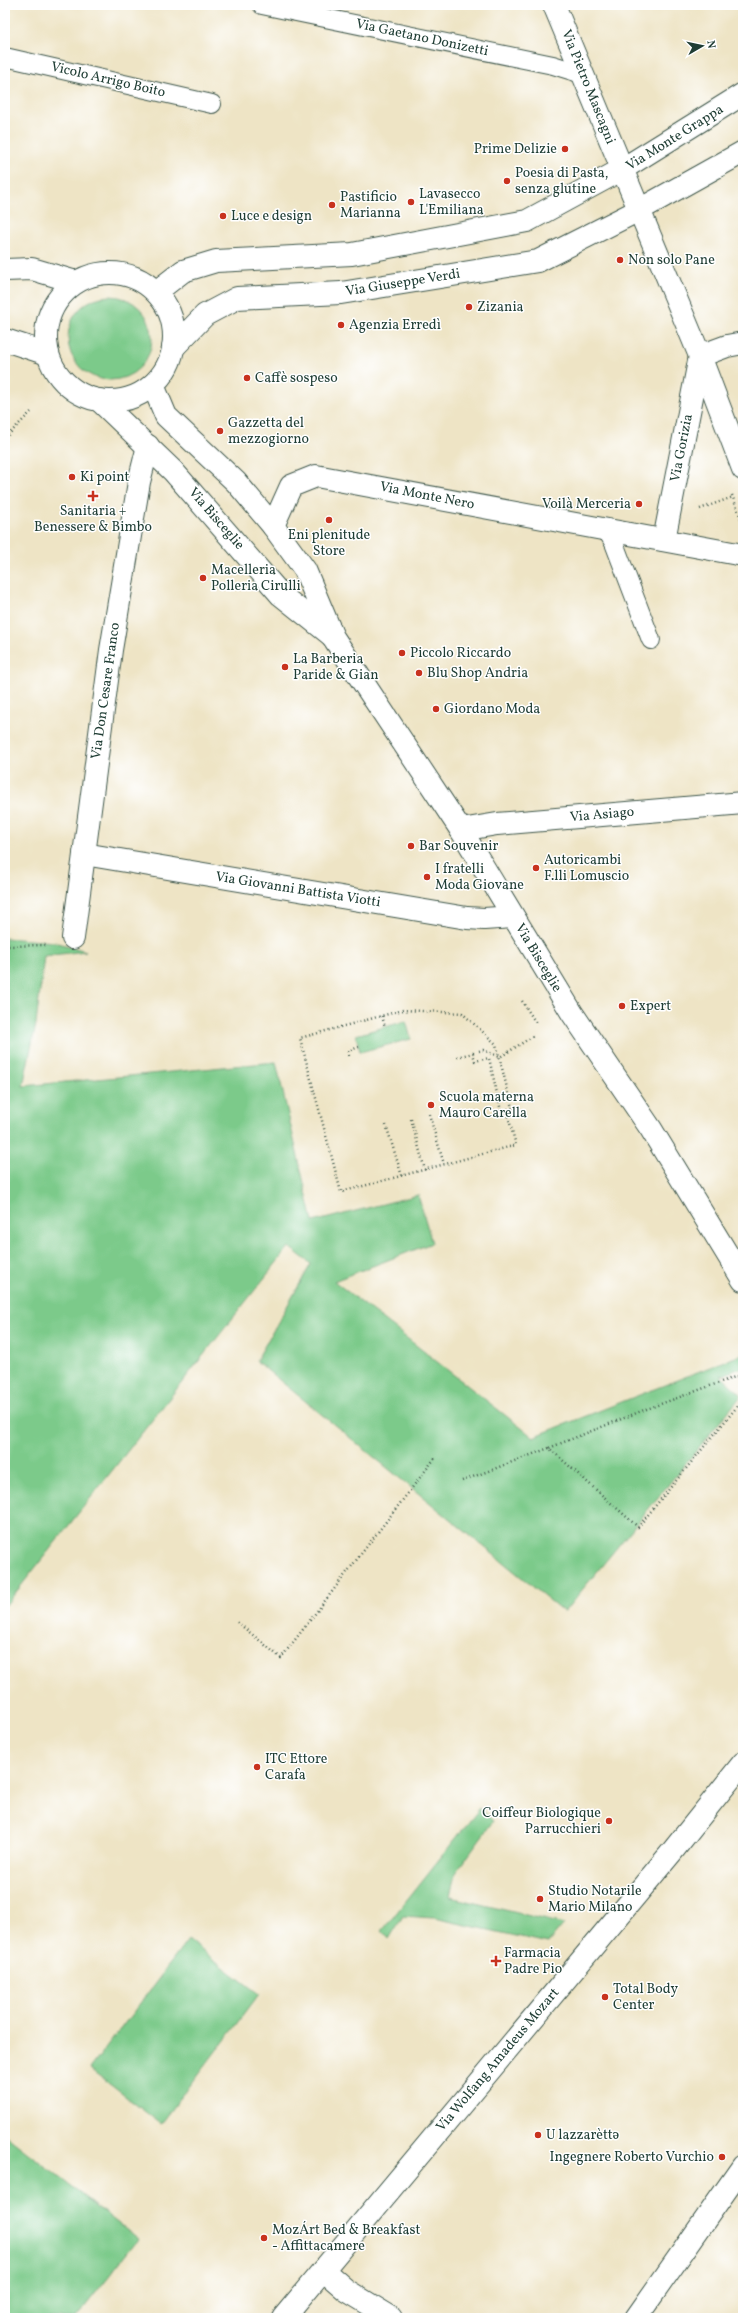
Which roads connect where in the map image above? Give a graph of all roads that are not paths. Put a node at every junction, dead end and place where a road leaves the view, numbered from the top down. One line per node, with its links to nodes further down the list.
1 (262, 5): 4 (lane, Via Gaetano Donizetti)
2 (554, 5): 4 (street, Via Pietro Mascagni)
3 (5, 57): 6 (lane, Vicolo Arrigo Boito)
4 (582, 74): 8 (street, Via Pietro Mascagni)
5 (743, 94): 8 (street, Via Monte Grappa)
6 (212, 104)
7 (743, 152): 9 (street)
8 (622, 170): 9 (street, Via Monte Grappa); 12 (street)
9 (639, 210): 15 (street, Via Giuseppe Verdi); 17 (street)
10 (5, 270): 11 (street)
11 (76, 282): 12 (street, Via Giuseppe Verdi); 16 (street, Via Giuseppe Verdi)
12 (156, 292): 15 (street, Via Giuseppe Verdi)
13 (7, 343): 16 (street)
14 (743, 344): 17 (street)
15 (173, 348): 18 (street, Via Giuseppe Verdi)
16 (48, 354): 19 (street, Via Giuseppe Verdi)
17 (700, 356): 21 (street); 24 (street, Via Gorizia)
18 (153, 385): 19 (street, Via Giuseppe Verdi); 22 (street, Via Bisceglie)
19 (99, 400): 20 (street, Via Bisceglie)
20 (148, 446): 26 (street, Via Bisceglie); 30 (street, Via Don Cesare Franco)
21 (743, 469)
22 (273, 526): 23 (street, Via Monte Nero); 26 (street, Via Bisceglie)
23 (607, 531): 24 (street, Via Monte Nero); 27 (lane)
24 (664, 540): 25 (street, Via Monte Nero)
25 (743, 555)
26 (332, 637): 29 (street, Via Bisceglie)
27 (651, 640)
28 (743, 802): 29 (street, Via Asiago)
29 (461, 830): 31 (street, Via Bisceglie)
30 (84, 854): 31 (street, Via Giovanni Battista Viotti); 32 (street, Via Don Cesare Franco)
31 (513, 917): 33 (street, Via Bisceglie)
32 (73, 938)
33 (743, 1280)
34 (743, 1764): 36 (street, Via Wolfang Amadeus Mozart)
35 (743, 2166): 39 (street)
36 (323, 2270): 37 (street, Via Wolfang Amadeus Mozart); 38 (street)
37 (283, 2318)
38 (392, 2318)
39 (636, 2318)

